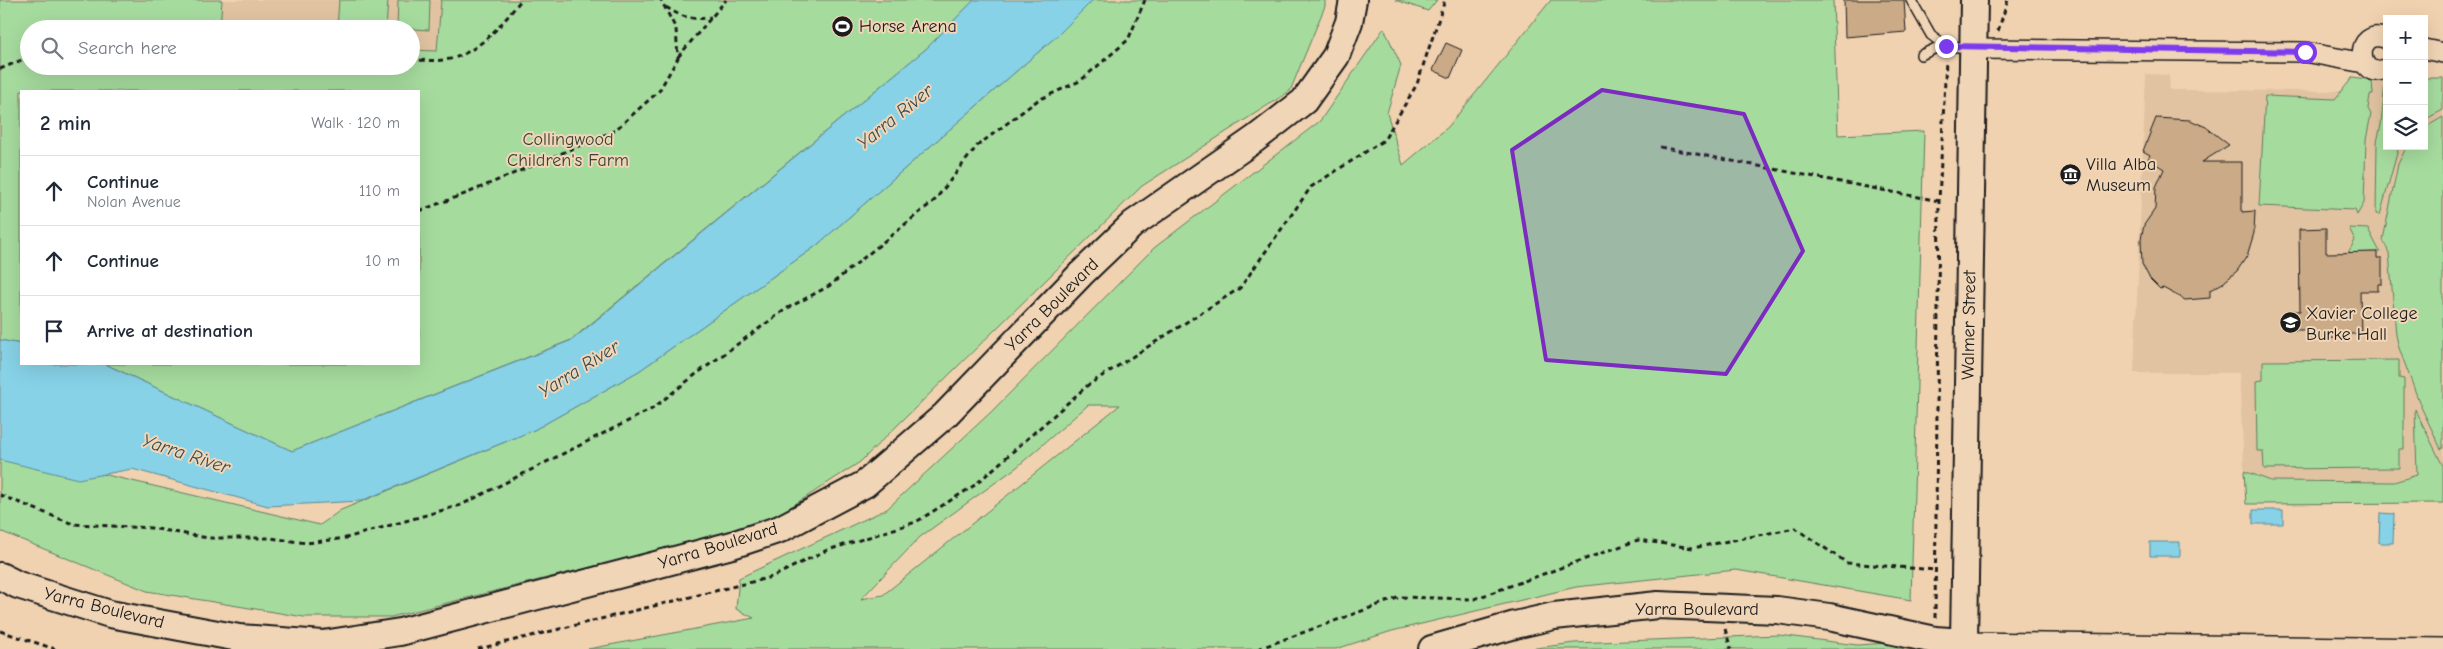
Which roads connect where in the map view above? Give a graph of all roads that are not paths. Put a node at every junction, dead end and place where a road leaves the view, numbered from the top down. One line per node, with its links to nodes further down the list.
1 (1353, 0): 15 (street, Yarra Boulevard)
2 (1911, 0): 6 (lane)
3 (1974, 0): 7 (street, Walmer Street)
4 (2383, 38): 5 (street)
5 (2366, 42): 9 (street); 13 (street)
6 (1946, 46): 7 (lane); 10 (lane)
7 (1985, 49): 9 (street); 16 (street, Walmer Street)
8 (2428, 50): 11 (street)
9 (2305, 52): 13 (street)
10 (1921, 55)
11 (2443, 55): 12 (street)
12 (2428, 58)
13 (2364, 63): 14 (street)
14 (2383, 69)
15 (0, 576)
16 (1964, 646): 17 (street); 18 (street, Yarra Boulevard)
17 (2443, 648)
18 (1432, 649)

